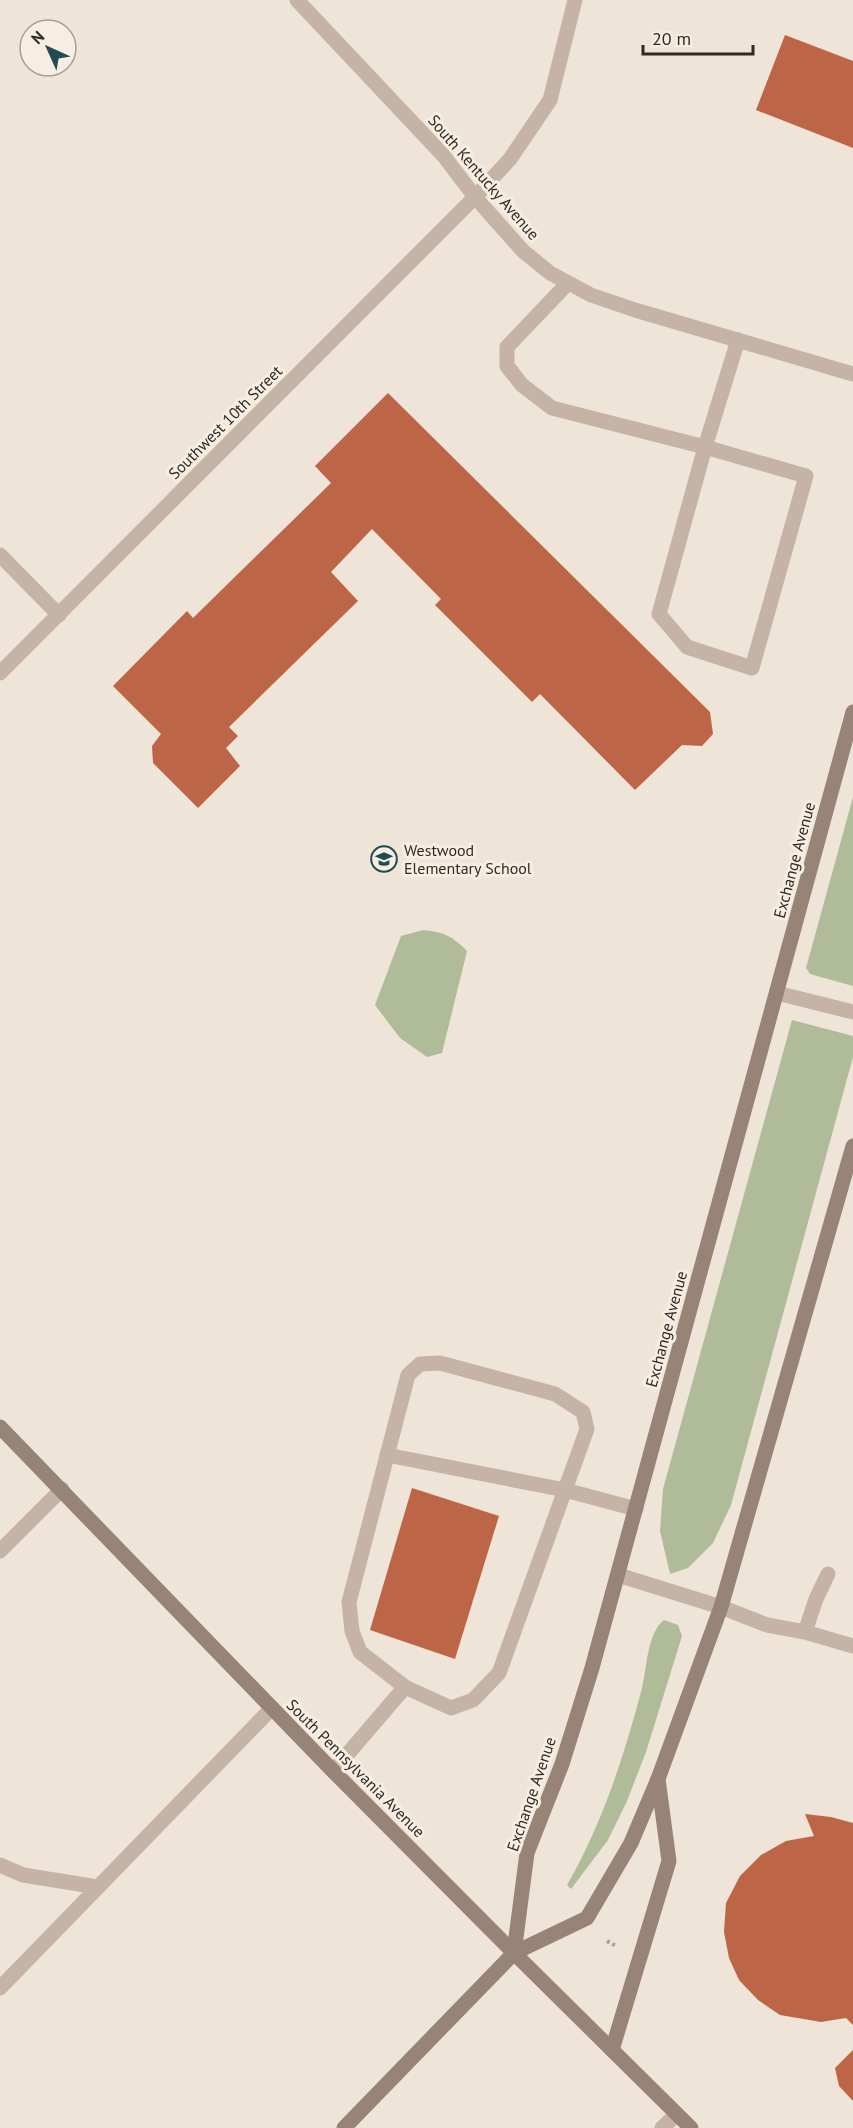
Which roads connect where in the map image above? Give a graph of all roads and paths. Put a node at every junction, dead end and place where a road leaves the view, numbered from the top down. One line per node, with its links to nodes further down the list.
1 (297, 0): 3 (street, South Kentucky Avenue)
2 (575, 0): 3 (street, Southwest 10th Street)
3 (475, 197): 4 (street, South Kentucky Avenue); 9 (street, Southwest 10th Street)
4 (567, 284): 5 (street, South Kentucky Avenue); 7 (street)
5 (738, 340): 6 (street, South Kentucky Avenue); 7 (street)
6 (853, 374)
7 (705, 447): 7 (street)
8 (0, 555): 9 (street)
9 (58, 615): 10 (street, Southwest 10th Street)
10 (0, 673)
11 (853, 712): 12 (main road, Exchange Avenue)
12 (777, 993): 13 (street); 19 (main road, Exchange Avenue)
13 (853, 1012)
14 (853, 1146): 23 (main road)
15 (0, 1427): 17 (main road, South Pennsylvania Avenue)
16 (387, 1455): 18 (street); 18 (street); 26 (street)
17 (62, 1489): 20 (street); 27 (main road, South Pennsylvania Avenue)
18 (565, 1490): 19 (street); 26 (street)
19 (636, 1509): 22 (main road, Exchange Avenue)
20 (0, 1551)
21 (828, 1574): 24 (street)
22 (618, 1575): 23 (street); 32 (main road, Exchange Avenue)
23 (721, 1607): 24 (street); 29 (main road)
24 (806, 1632): 25 (street)
25 (853, 1646)
26 (405, 1687): 28 (street)
27 (272, 1708): 28 (main road, South Pennsylvania Avenue); 31 (street)
28 (333, 1771): 32 (main road, South Pennsylvania Avenue)
29 (658, 1779): 32 (main road); 34 (main road)
30 (0, 1865): 31 (street)
31 (98, 1887): 33 (street)
32 (514, 1953): 34 (main road, South Pennsylvania Avenue); 36 (main road)
33 (0, 1988)
34 (612, 2050): 35 (main road, South Pennsylvania Avenue)
35 (677, 2114): 37 (street); 38 (main road, South Pennsylvania Avenue)
36 (344, 2128)
37 (662, 2128)
38 (691, 2128)

